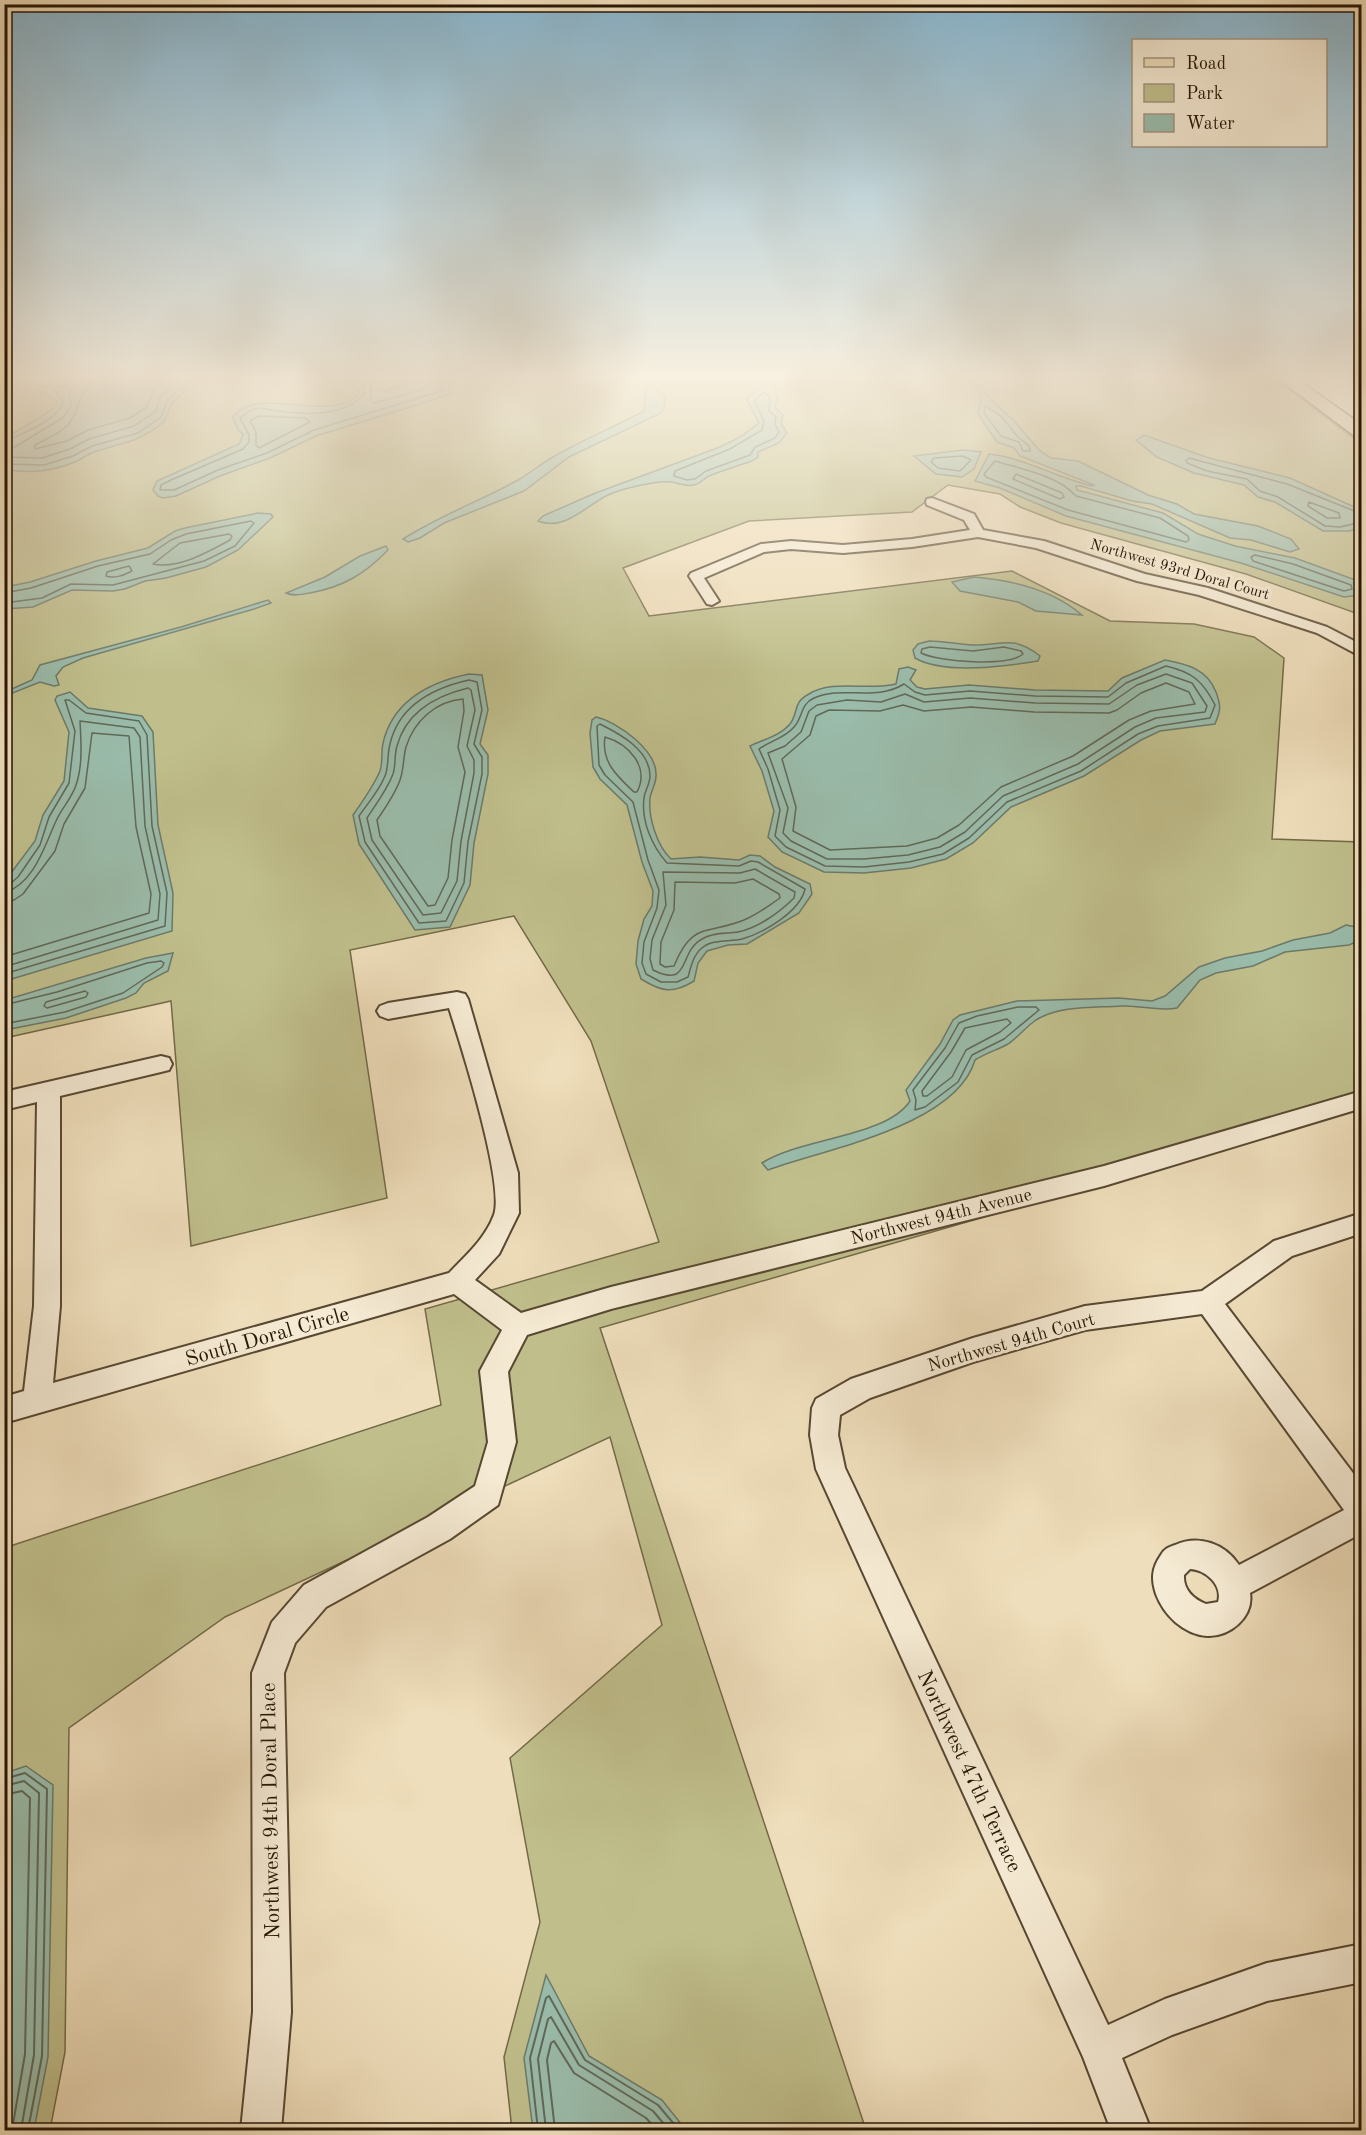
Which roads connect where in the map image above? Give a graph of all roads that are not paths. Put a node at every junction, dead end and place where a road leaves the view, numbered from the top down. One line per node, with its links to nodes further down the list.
1 (932, 501): 2 (street)
2 (978, 533): 3 (street, Northwest 93rd Doral Court); 4 (street, Northwest 93rd Doral Court)
3 (712, 601)
4 (1362, 652)
5 (388, 1011): 11 (street)
6 (161, 1064): 7 (street)
7 (49, 1090): 9 (street); 14 (street)
8 (1362, 1099): 13 (street, Northwest 94th Avenue)
9 (4, 1101)
10 (1362, 1223): 12 (street, Northwest 94th Court)
11 (457, 1282): 13 (street); 14 (street, South Doral Circle)
12 (1208, 1302): 15 (street, Northwest 94th Court); 17 (street)
13 (518, 1326): 22 (street, Northwest 94th Doral Place)
14 (37, 1401): 16 (street, South Doral Circle)
15 (826, 1408): 21 (street, Northwest 47th Terrace)
16 (4, 1410)
17 (1362, 1510)
18 (1362, 1517): 19 (street)
19 (1233, 1585)
20 (1362, 1963): 21 (street)
21 (1098, 2049): 23 (street, Northwest 47th Terrace)
22 (261, 2130)
23 (1131, 2130)

